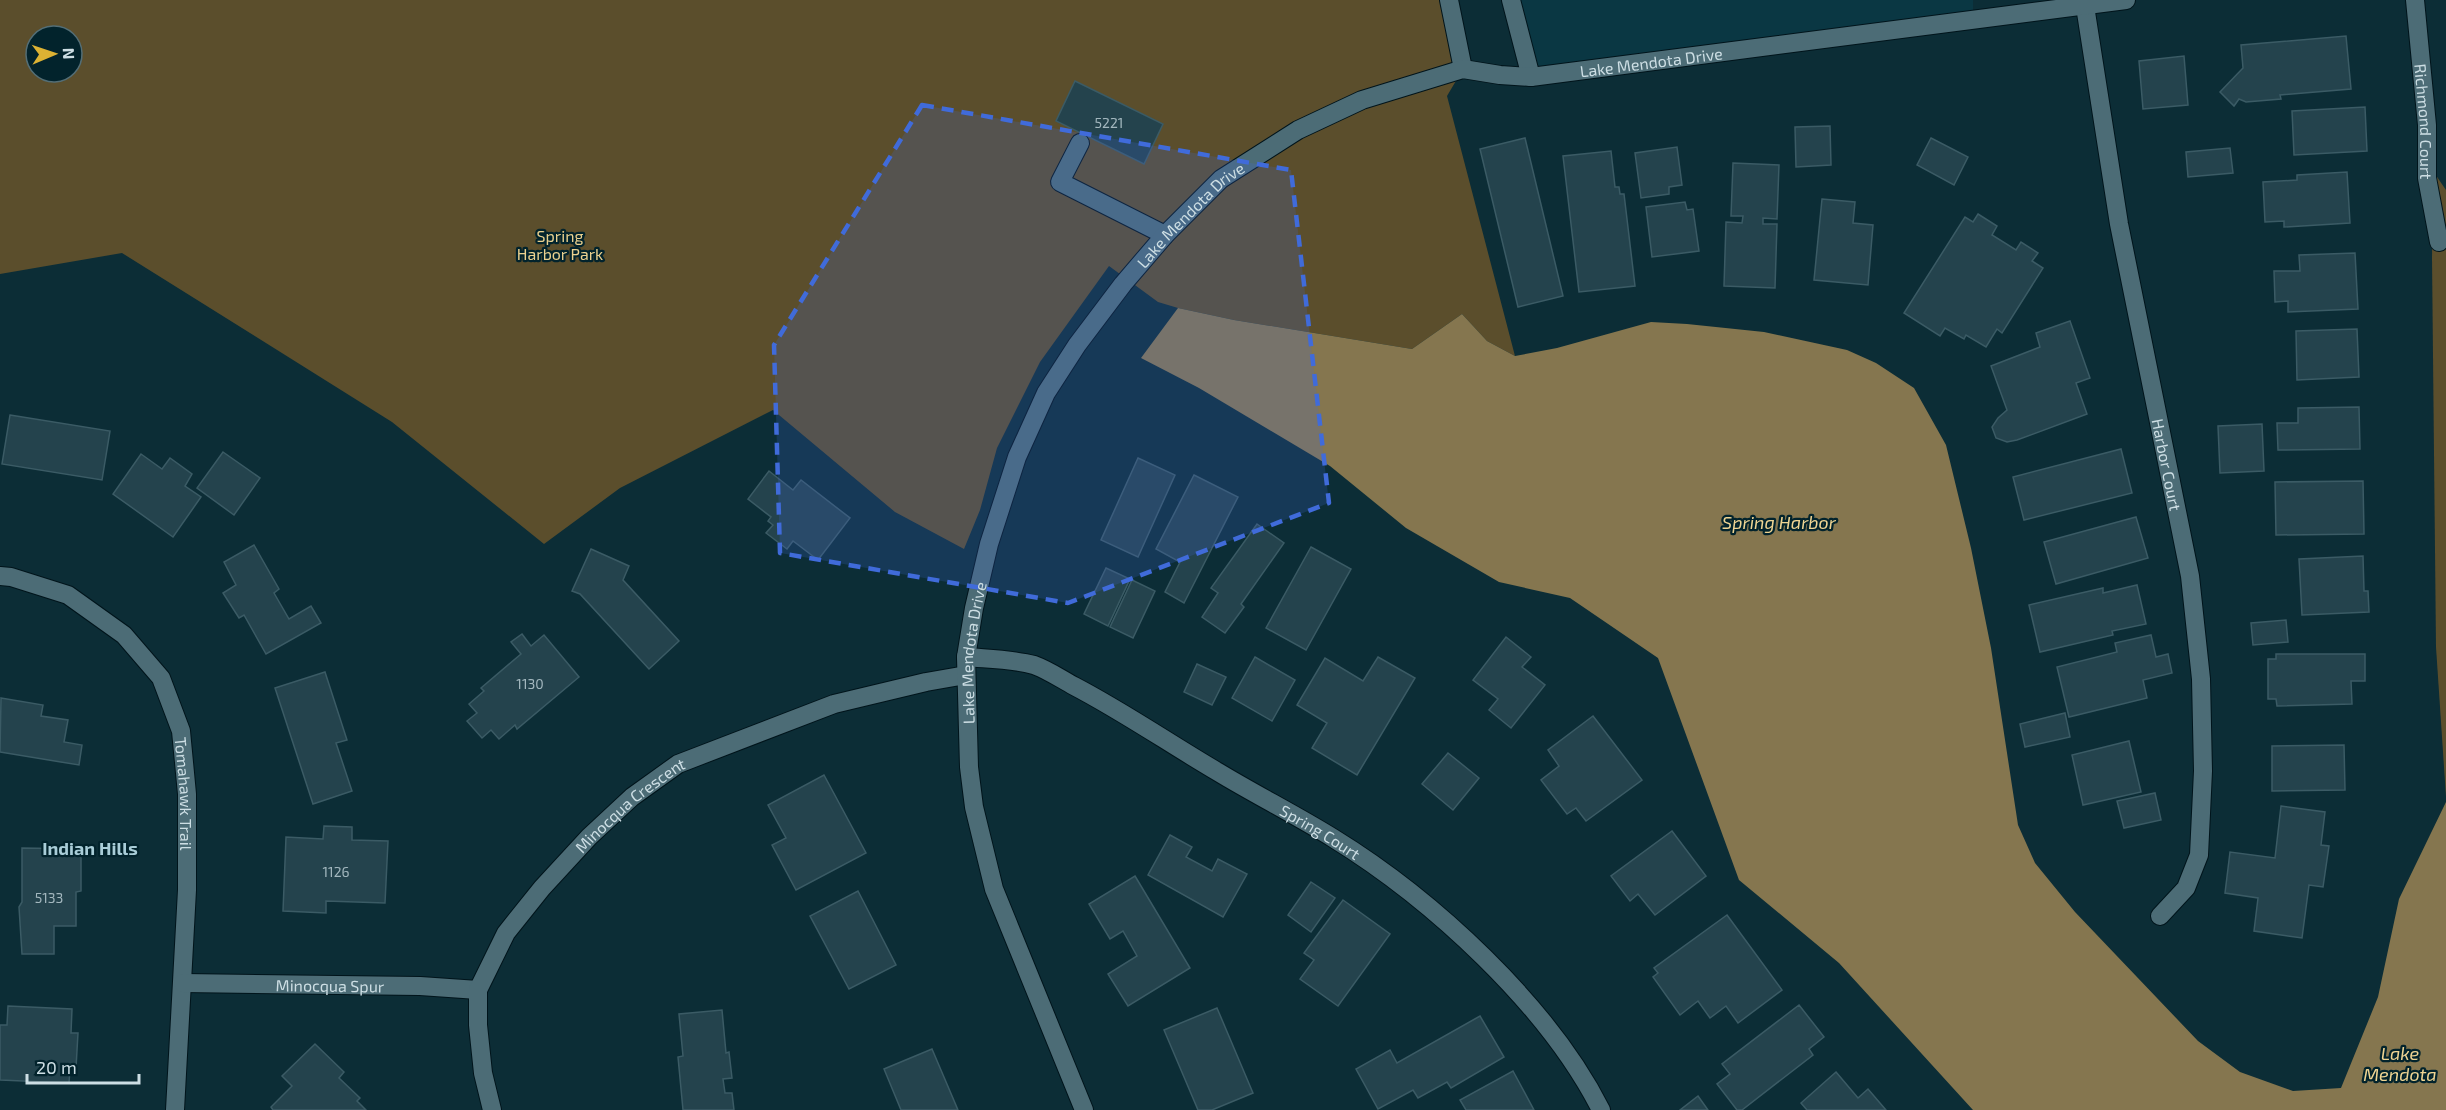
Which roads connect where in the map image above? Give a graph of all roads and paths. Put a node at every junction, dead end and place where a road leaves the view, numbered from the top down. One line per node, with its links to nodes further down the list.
1 (1449, 0): 6 (street)
2 (1511, 0): 7 (street)
3 (2126, 0): 5 (street, Lake Mendota Drive)
4 (2415, 0): 10 (street, Richmond Court)
5 (2085, 6): 7 (street, Lake Mendota Drive); 13 (street, Harbor Court)
6 (1463, 69): 7 (street, Lake Mendota Drive); 9 (street, Lake Mendota Drive)
7 (1531, 76)
8 (1080, 143): 9 (street)
9 (1165, 235): 12 (street, Lake Mendota Drive)
10 (2439, 242)
11 (0, 576): 14 (street, Tomahawk Trail)
12 (966, 666): 15 (street, Minocqua Crescent); 18 (street, Lake Mendota Drive); 19 (street, Spring Court)
13 (2160, 916)
14 (183, 983): 15 (street, Minocqua Spur); 16 (street, Tomahawk Trail)
15 (478, 990): 17 (street, Minocqua Crescent)
16 (175, 1110)
17 (492, 1110)
18 (1084, 1110)
19 (1601, 1110)

